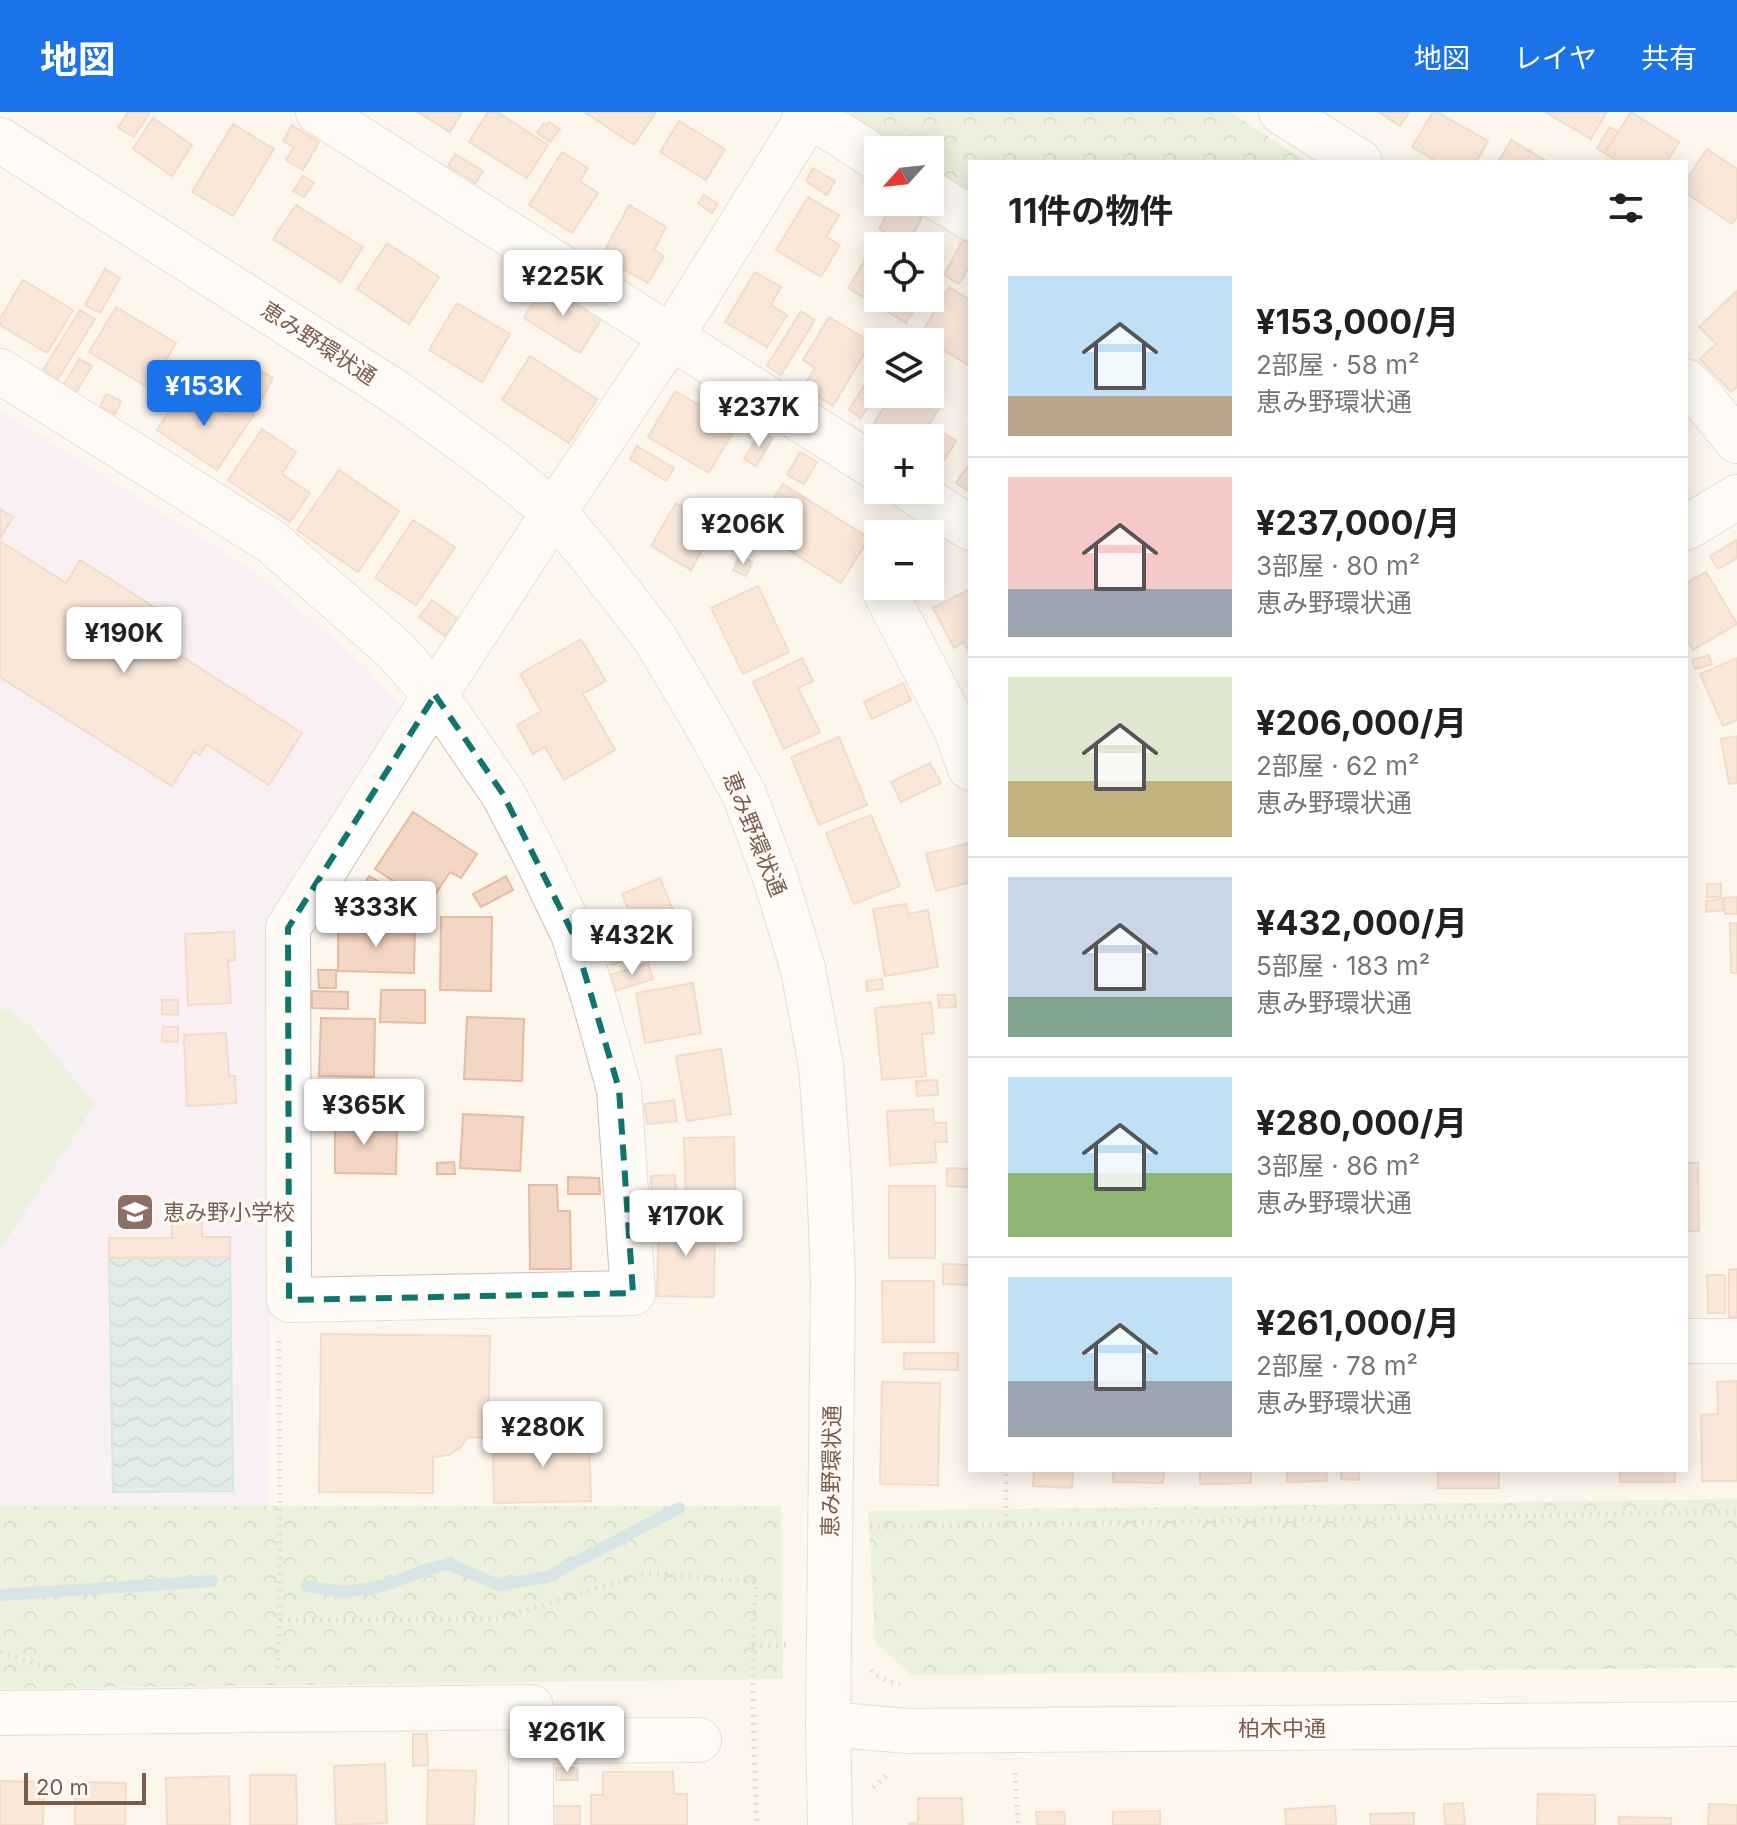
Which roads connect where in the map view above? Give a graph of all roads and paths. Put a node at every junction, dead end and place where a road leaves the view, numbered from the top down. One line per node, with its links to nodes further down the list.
1 (318, 112): 9 (street)
2 (1281, 112): 6 (street)
3 (808, 113): 5 (street); 9 (street)
4 (0, 140): 15 (street, 恵み野環状通)
5 (864, 150)
6 (1357, 160)
7 (944, 202): 8 (street)
8 (968, 217)
9 (671, 337): 13 (street); 15 (street)
10 (0, 371): 18 (street)
11 (1688, 383): 12 (street)
12 (1737, 441)
13 (864, 460)
14 (1737, 497): 16 (street)
15 (554, 512): 18 (street); 28 (street, 恵み野環状通)
16 (1688, 527)
17 (889, 600): 19 (street)
18 (435, 695): 20 (street); 20 (street)
19 (968, 762)
20 (289, 1300): 27 (path)
21 (1688, 1341): 22 (street)
22 (1737, 1341)
23 (1006, 1472): 25 (path)
24 (1737, 1512): 25 (path)
25 (1006, 1524): 26 (path)
26 (860, 1527)
27 (280, 1620): 29 (path); 32 (path)
28 (829, 1643): 29 (path); 34 (street, 恵み野環状通)
29 (752, 1646): 40 (path)
30 (0, 1652): 31 (path)
31 (58, 1671)
32 (276, 1680)
33 (0, 1713): 37 (street)
34 (828, 1724): 35 (street, 柏木中通); 41 (street, 恵み野環状通)
35 (1737, 1724)
36 (699, 1740): 37 (street)
37 (531, 1741): 39 (street)
38 (1015, 1772): 42 (path)
39 (531, 1825)
40 (757, 1825)
41 (830, 1825)
42 (1018, 1825)

